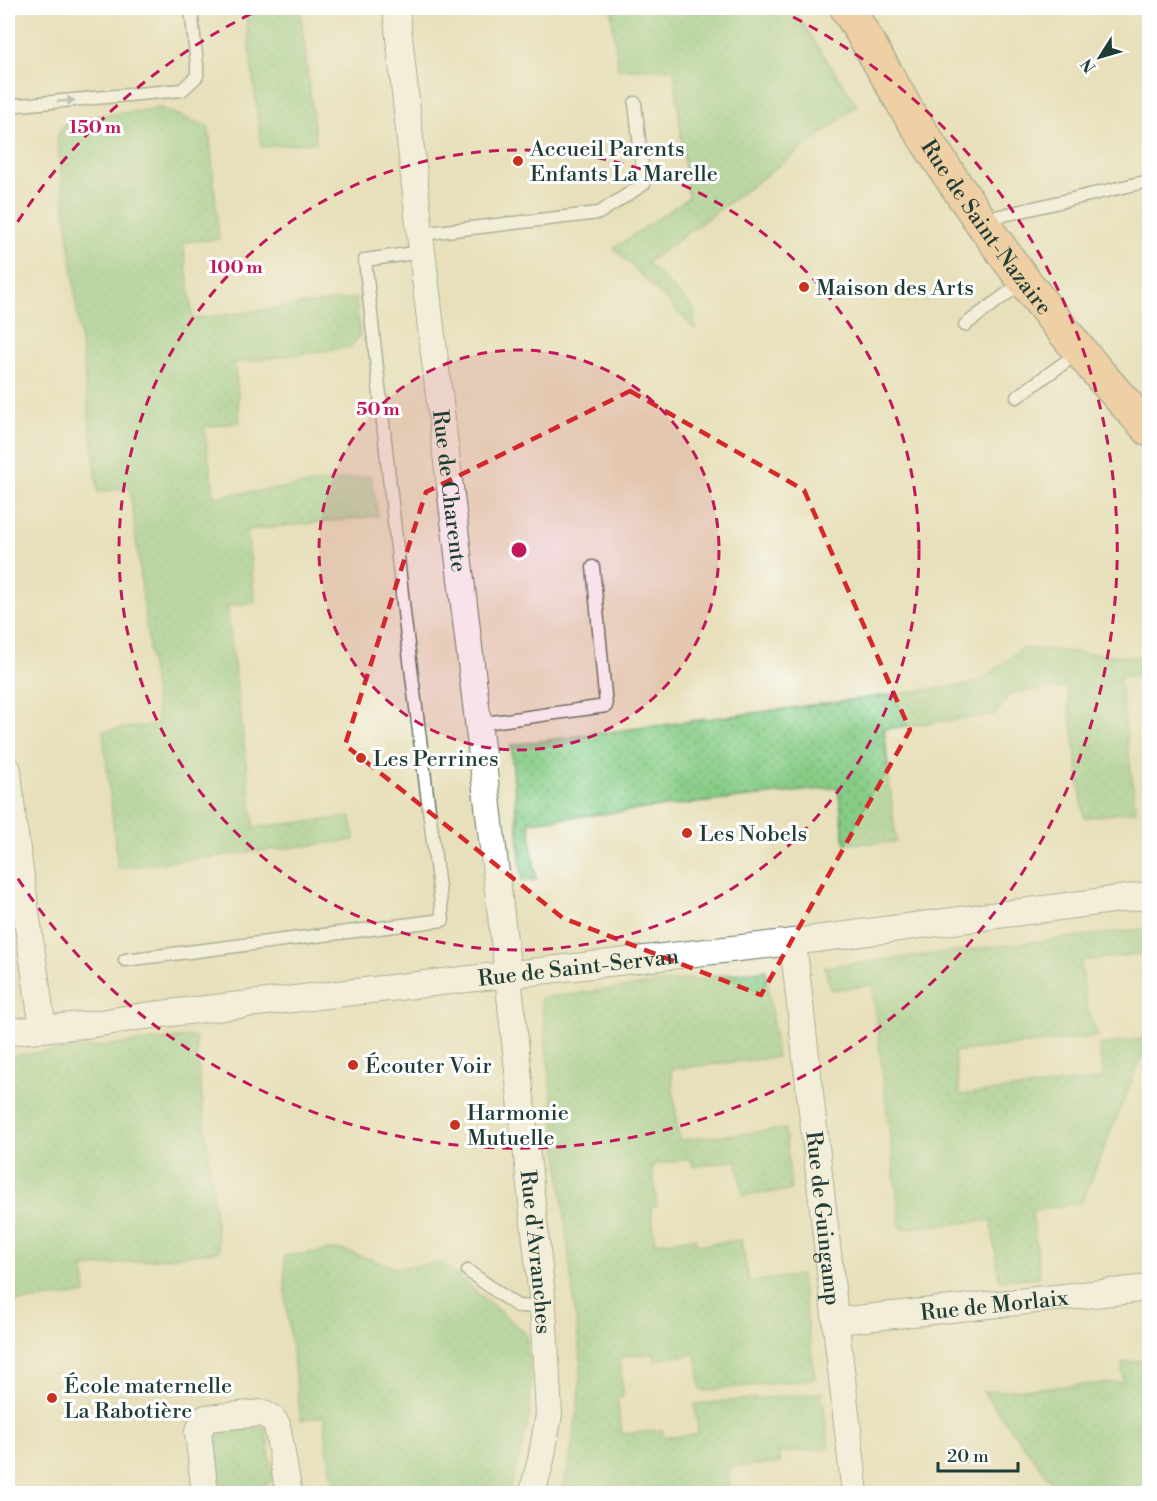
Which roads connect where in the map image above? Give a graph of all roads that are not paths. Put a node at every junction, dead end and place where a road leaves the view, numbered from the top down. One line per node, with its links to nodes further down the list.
1 (191, 8): 5 (lane, one-way to 1)
2 (396, 8): 8 (street, Rue de Charente)
3 (847, 8): 7 (main road, Rue de Saint-Nazaire)
4 (635, 103): 8 (lane)
5 (8, 106)
6 (1140, 183): 7 (lane)
7 (981, 220): 9 (main road, Rue de Saint-Nazaire)
8 (421, 243): 15 (street, Rue de Charente); 19 (lane)
9 (1026, 280): 10 (lane); 11 (main road, Rue de Saint-Nazaire)
10 (965, 326)
11 (1080, 351): 12 (lane); 13 (main road, Rue de Saint-Nazaire)
12 (1017, 397)
13 (1149, 430)
14 (593, 567): 15 (lane)
15 (478, 724): 20 (street, Rue de Charente)
16 (8, 770): 21 (street)
17 (1149, 895): 18 (street, Rue de Saint-Servan)
18 (793, 942): 20 (street, Rue de Saint-Servan); 26 (street, Rue de Guingamp)
19 (125, 960)
20 (508, 974): 21 (street, Rue de Saint-Servan); 25 (street, Rue d'Avranches)
21 (43, 1029): 22 (street, Rue de Saint-Servan)
22 (8, 1032)
23 (468, 1271): 25 (lane)
24 (1149, 1288): 26 (street, Rue de Morlaix)
25 (543, 1307): 29 (street, Rue d'Avranches)
26 (837, 1321): 30 (street, Rue de Guingamp)
27 (205, 1494): 28 (street)
28 (289, 1494)
29 (532, 1494)
30 (855, 1494)

